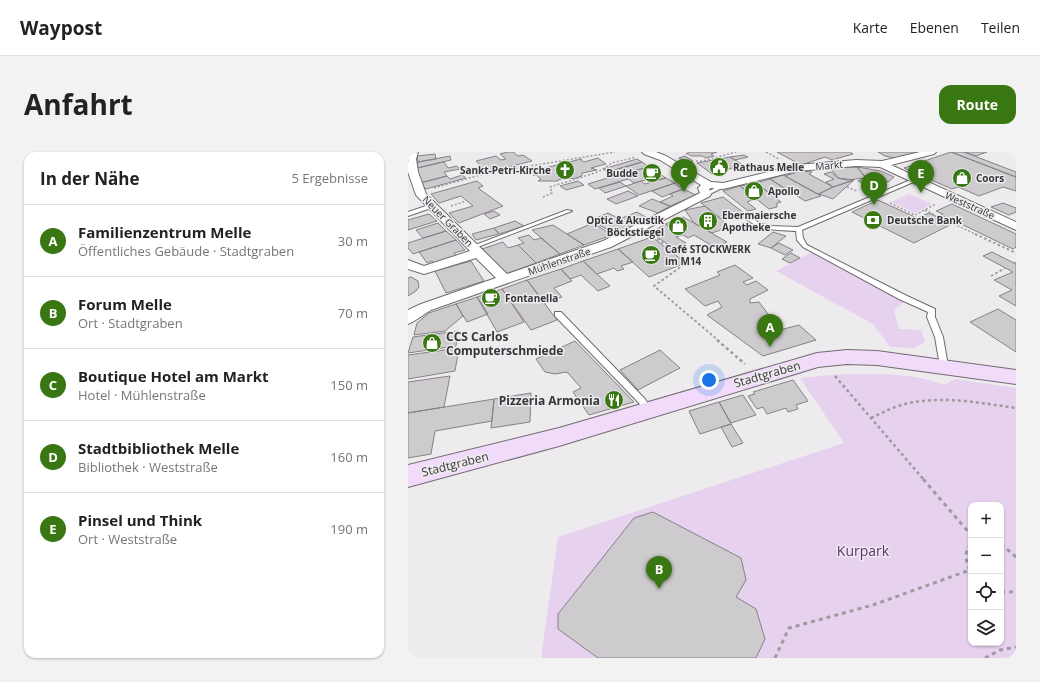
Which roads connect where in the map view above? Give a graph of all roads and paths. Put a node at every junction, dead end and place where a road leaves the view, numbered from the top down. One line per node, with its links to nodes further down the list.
1 (414, 152): 14 (street, Neuer Graben)
2 (615, 152): 14 (path)
3 (736, 152): 8 (path)
4 (931, 152): 10 (street)
5 (648, 153): 12 (street, Markt); 15 (path)
6 (865, 153): 10 (street)
7 (696, 160): 8 (path)
8 (703, 161): 9 (path)
9 (699, 162)
10 (880, 164): 11 (street, Weststraße); 12 (street, Markt)
11 (915, 180): 13 (street, Weststraße); 24 (lane)
12 (708, 189): 23 (street, Mühlenstraße)
13 (940, 192): 18 (path); 22 (street, Weststraße)
14 (421, 195): 17 (street, Neuer Graben)
15 (543, 197)
16 (893, 198): 18 (path)
17 (432, 206): 20 (lane); 25 (street, Neuer Graben)
18 (925, 210): 26 (path)
19 (569, 211): 25 (lane)
20 (408, 214)
21 (746, 216): 24 (lane)
22 (1016, 226)
23 (641, 228): 30 (street, Mühlenstraße); 35 (path)
24 (799, 229): 34 (lane)
25 (476, 250): 27 (street); 30 (street, Neuer Graben)
26 (1016, 253)
27 (411, 266)
28 (1005, 268): 29 (path)
29 (991, 276)
30 (505, 280): 32 (street, Mühlenstraße)
31 (558, 314): 38 (lane)
32 (408, 319)
33 (817, 360): 34 (street, Stadtgraben); 35 (street, Stadtgraben); 39 (path)
34 (944, 366): 36 (street, Stadtgraben)
35 (760, 376): 38 (street, Stadtgraben)
36 (1016, 377)
37 (1016, 408): 39 (path)
38 (647, 411): 40 (street, Stadtgraben)
39 (871, 418): 41 (path)
40 (408, 476)
41 (968, 531)
42 (1004, 546): 44 (path)
43 (968, 547): 45 (path)
44 (1015, 555)
45 (968, 566)
46 (968, 572): 50 (path)
47 (1016, 589): 48 (path)
48 (1004, 592)
49 (1016, 648): 51 (path)
50 (775, 658)
51 (985, 658)

